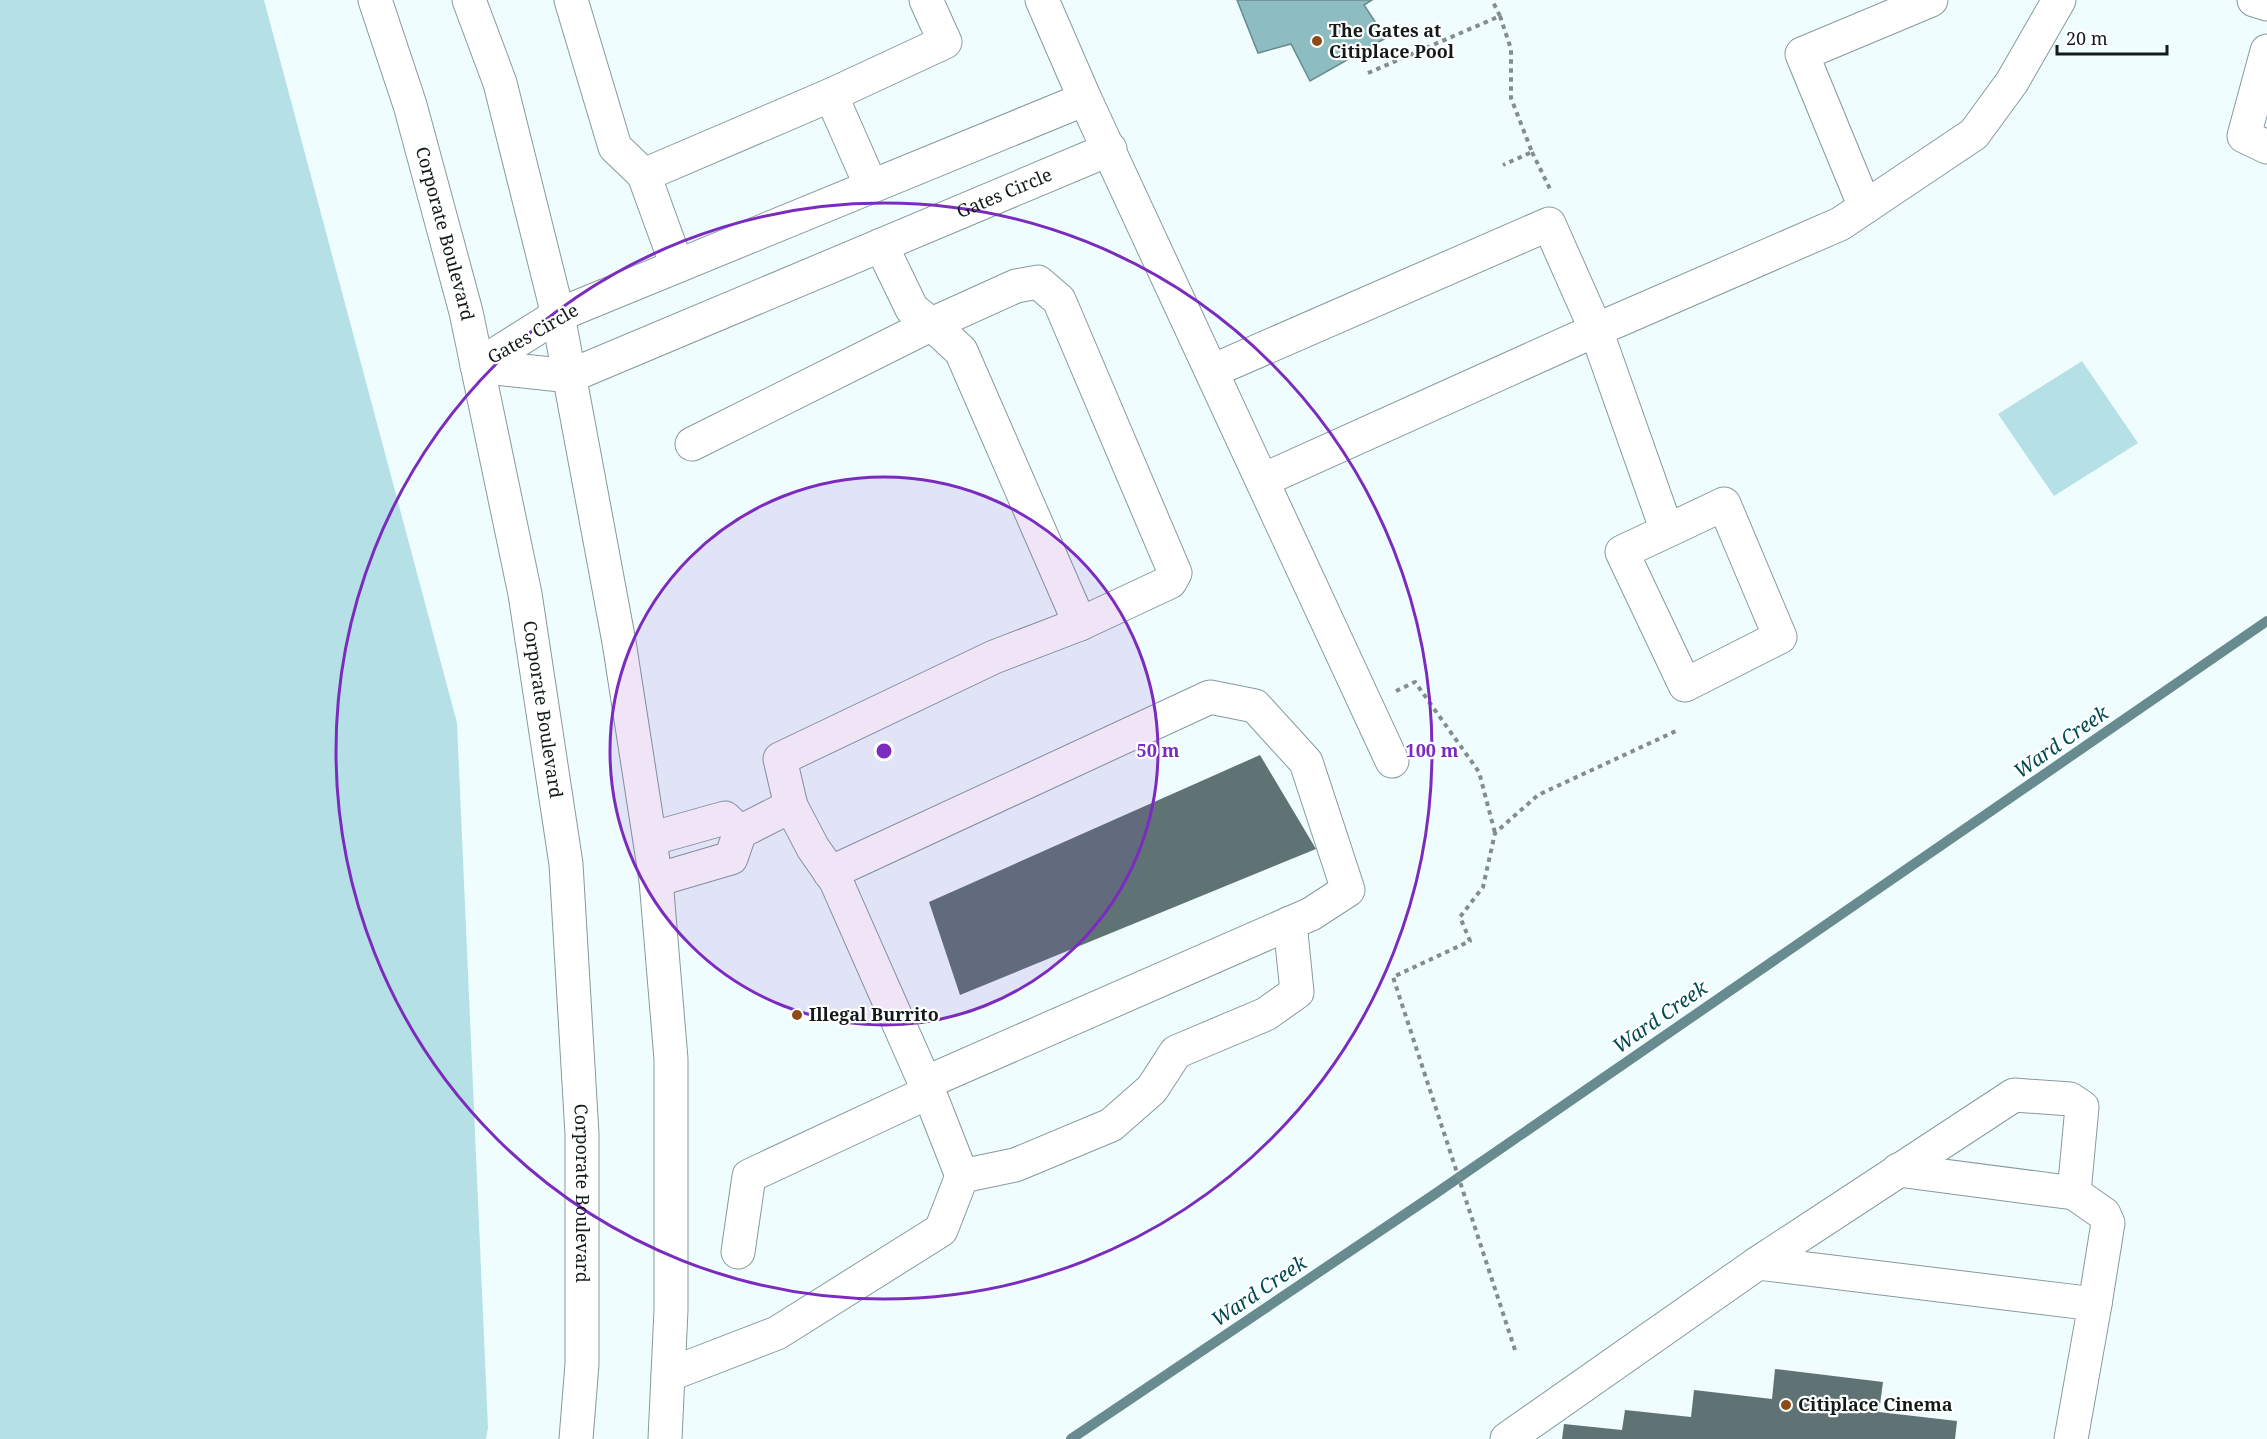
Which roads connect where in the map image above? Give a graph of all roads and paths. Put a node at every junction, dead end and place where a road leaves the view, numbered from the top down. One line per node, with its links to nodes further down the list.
1 (375, 0): 27 (street, Corporate Boulevard)
2 (469, 0): 24 (street)
3 (571, 0): 19 (street)
4 (926, 0): 14 (street)
5 (1042, 0): 15 (street)
6 (1492, 0): 11 (path)
7 (1930, 0): 21 (street)
8 (2058, 0): 21 (street)
9 (2254, 0): 10 (street)
10 (2267, 4)
11 (1500, 16): 13 (path); 18 (path)
12 (2267, 51): 16 (street)
13 (1368, 73)
14 (831, 95): 19 (street); 20 (street)
15 (1085, 99): 17 (street); 20 (street, Gates Circle)
16 (2267, 147)
17 (1110, 148): 22 (street, Gates Circle); 28 (street)
18 (1503, 165)
19 (644, 175): 23 (street)
20 (871, 186): 23 (street, Gates Circle)
21 (1865, 207): 26 (street)
22 (881, 245): 25 (street); 29 (street, Gates Circle)
23 (677, 266): 24 (street, Gates Circle)
24 (558, 315): 27 (street, Gates Circle); 29 (street)
25 (932, 324): 30 (street); 33 (street); 33 (street)
26 (1596, 330): 28 (street); 31 (street); 32 (street)
27 (477, 366): 29 (street, Gates Circle); 53 (street, Corporate Boulevard)
28 (1212, 371): 31 (street)
29 (570, 376): 40 (street)
30 (692, 444)
31 (1263, 480): 34 (street)
32 (1667, 531): 32 (street)
33 (1080, 624): 37 (street)
34 (1367, 706): 36 (street); 39 (path)
35 (1676, 731): 39 (path)
36 (1392, 761)
37 (791, 806): 38 (street); 41 (street)
38 (740, 832): 40 (street); 42 (street)
39 (1495, 833): 51 (path)
40 (650, 839): 42 (street)
41 (830, 873): 43 (street); 44 (street)
42 (656, 880): 52 (street)
43 (1290, 923): 44 (street); 46 (street)
44 (927, 1088): 46 (street); 48 (street)
45 (1898, 1170): 47 (street); 47 (street); 49 (street)
46 (962, 1176): 52 (street)
47 (2074, 1193): 50 (street)
48 (738, 1252)
49 (1758, 1263): 50 (street); 55 (street)
50 (2095, 1304): 56 (street)
51 (1515, 1350)
52 (668, 1375): 54 (street)
53 (576, 1439)
54 (665, 1439)
55 (1507, 1439)
56 (2071, 1439)

